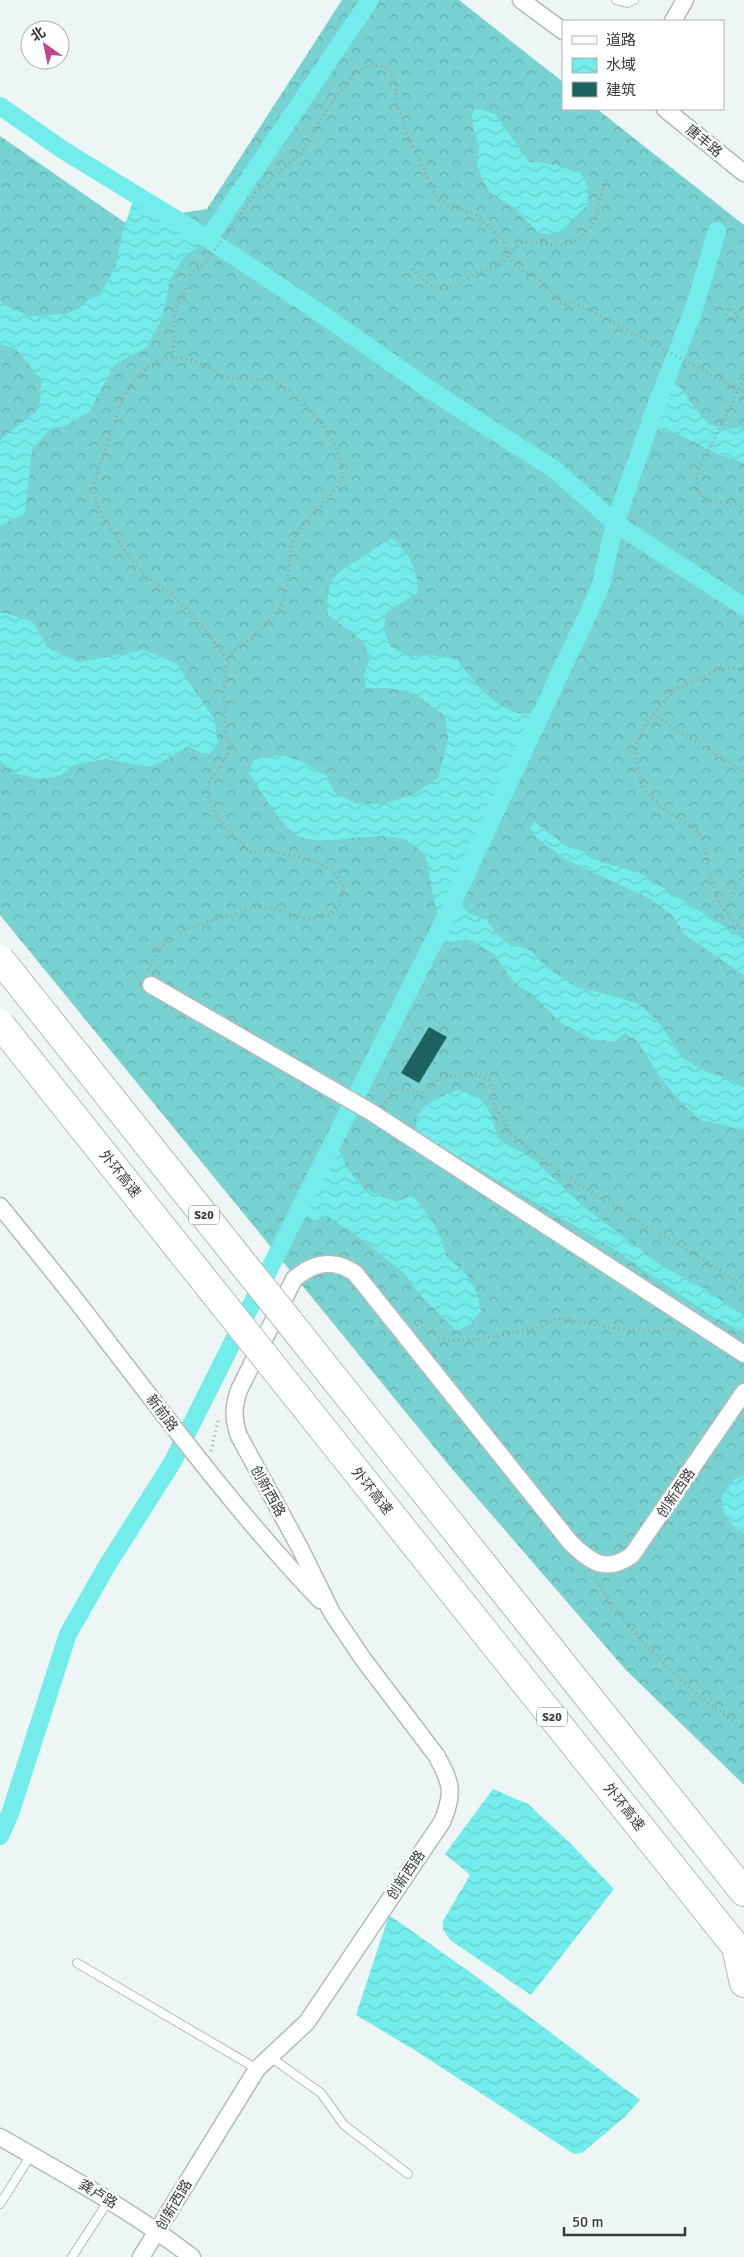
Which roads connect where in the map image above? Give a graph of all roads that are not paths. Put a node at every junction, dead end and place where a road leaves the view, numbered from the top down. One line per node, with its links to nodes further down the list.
1 (521, 0): 6 (street)
2 (616, 0): 3 (lane)
3 (634, 0)
4 (685, 0): 5 (street)
5 (674, 20)
6 (562, 30)
7 (666, 110): 8 (street, 唐丰路)
8 (744, 173)
9 (0, 959): 16 (highway, S20, bridge)
10 (150, 985): 13 (street)
11 (0, 1024): 17 (highway, 外环高速 / S20, bridge)
12 (0, 1206): 15 (street, 新前路)
13 (744, 1354)
14 (744, 1392): 15 (street, 创新西路)
15 (332, 1613): 20 (street, 创新西路)
16 (744, 1892)
17 (740, 1952): 19 (highway)
18 (77, 1963): 21 (lane)
19 (744, 1983)
20 (270, 2057): 21 (street, 创新西路); 24 (lane)
21 (257, 2069): 27 (street, 创新西路)
22 (0, 2137): 23 (street, 龚卢路)
23 (31, 2155): 25 (street, 龚卢路); 26 (lane)
24 (408, 2174)
25 (109, 2200): 27 (street, 龚卢路); 28 (lane)
26 (0, 2204)
27 (158, 2231): 29 (street, 创新西路); 30 (street, 龚卢路)
28 (72, 2257)
29 (141, 2257)
30 (192, 2257)

